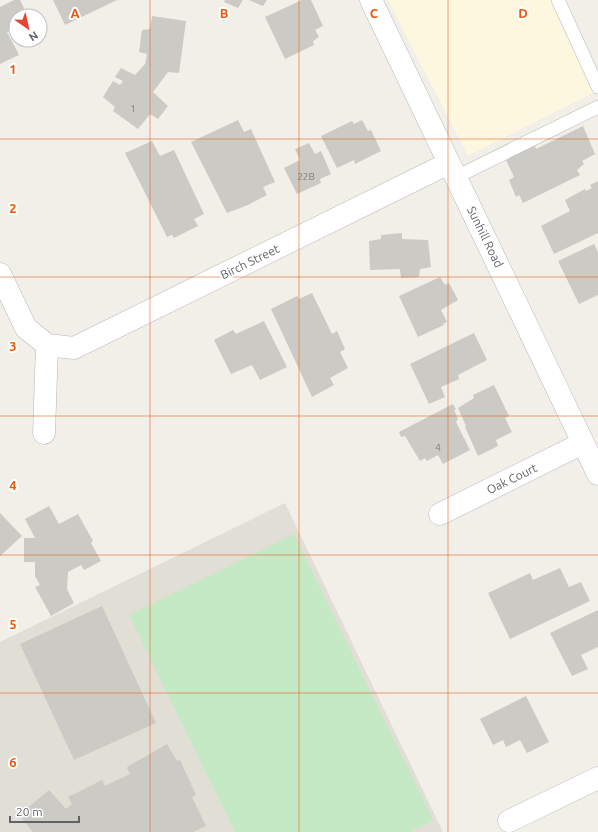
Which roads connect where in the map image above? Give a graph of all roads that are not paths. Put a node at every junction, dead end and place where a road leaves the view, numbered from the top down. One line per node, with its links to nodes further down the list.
1 (371, 0): 5 (street, Sunhill Road)
2 (558, 0): 3 (lane)
3 (598, 86)
4 (598, 107): 5 (lane)
5 (452, 170): 7 (street, Birch Street); 9 (street, Sunhill Road)
6 (0, 274): 7 (street)
7 (47, 345): 8 (street)
8 (44, 433)
9 (583, 443): 10 (street, Sunhill Road); 11 (street, Oak Court)
10 (598, 474)
11 (440, 514)
12 (598, 778): 13 (street)
13 (509, 821)

